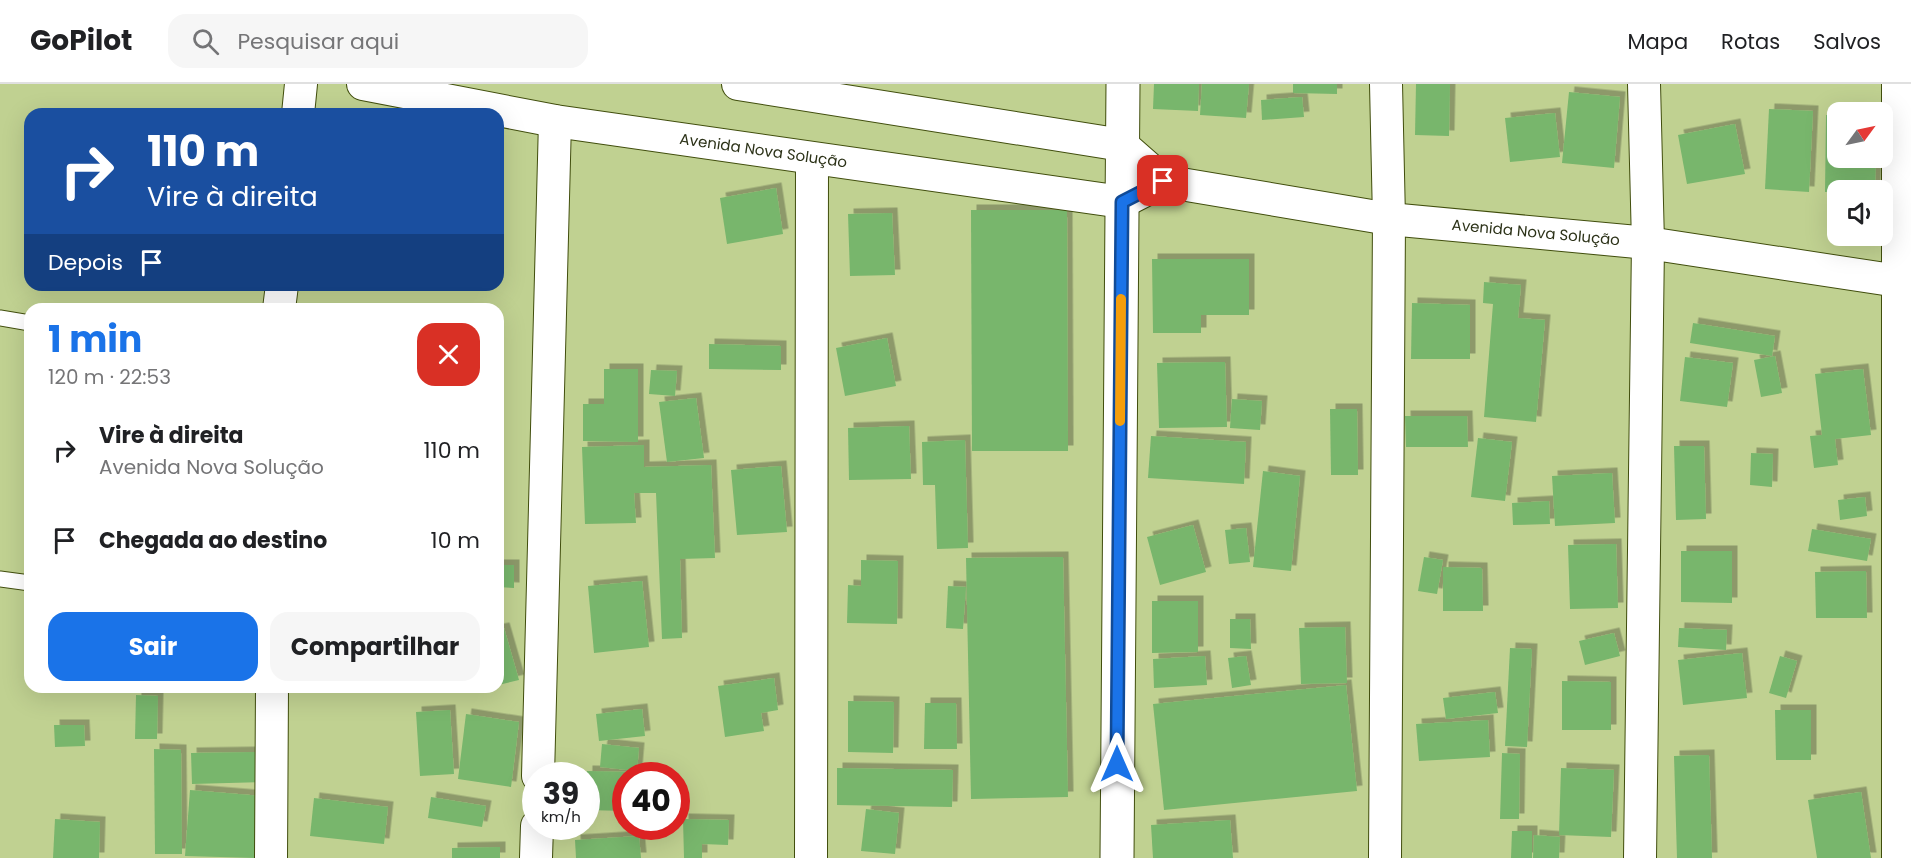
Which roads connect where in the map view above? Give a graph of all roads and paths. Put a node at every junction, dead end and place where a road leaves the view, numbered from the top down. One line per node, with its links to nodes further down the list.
1 (300, 84): 9 (street)
2 (363, 84): 10 (street, Avenida Nova Solução)
3 (738, 84): 8 (street)
4 (1123, 84): 13 (street)
5 (1386, 84): 17 (street)
6 (1644, 84): 18 (street)
7 (1898, 84): 19 (street)
8 (810, 89): 13 (street)
9 (298, 108)
10 (488, 108)
11 (504, 111): 12 (street, Avenida Nova Solução)
12 (555, 121): 14 (street, Avenida Nova Solução); 25 (street)
13 (1122, 145): 15 (street); 16 (street)
14 (812, 159): 16 (street, Avenida Nova Solução); 29 (street)
15 (1163, 181): 16 (street); 17 (street, Avenida Nova Solução)
16 (1122, 202): 30 (street)
17 (1389, 219): 18 (street, Avenida Nova Solução); 31 (street)
18 (1648, 243): 19 (street, Avenida Nova Solução); 32 (street)
19 (1905, 282): 33 (street)
20 (0, 318): 21 (lane)
21 (24, 322)
22 (0, 579): 23 (lane)
23 (24, 582)
24 (272, 693): 27 (street)
25 (538, 762)
26 (537, 840): 28 (street)
27 (271, 858)
28 (536, 858)
29 (811, 858)
30 (1117, 858)
31 (1385, 858)
32 (1640, 858)
33 (1898, 858)

